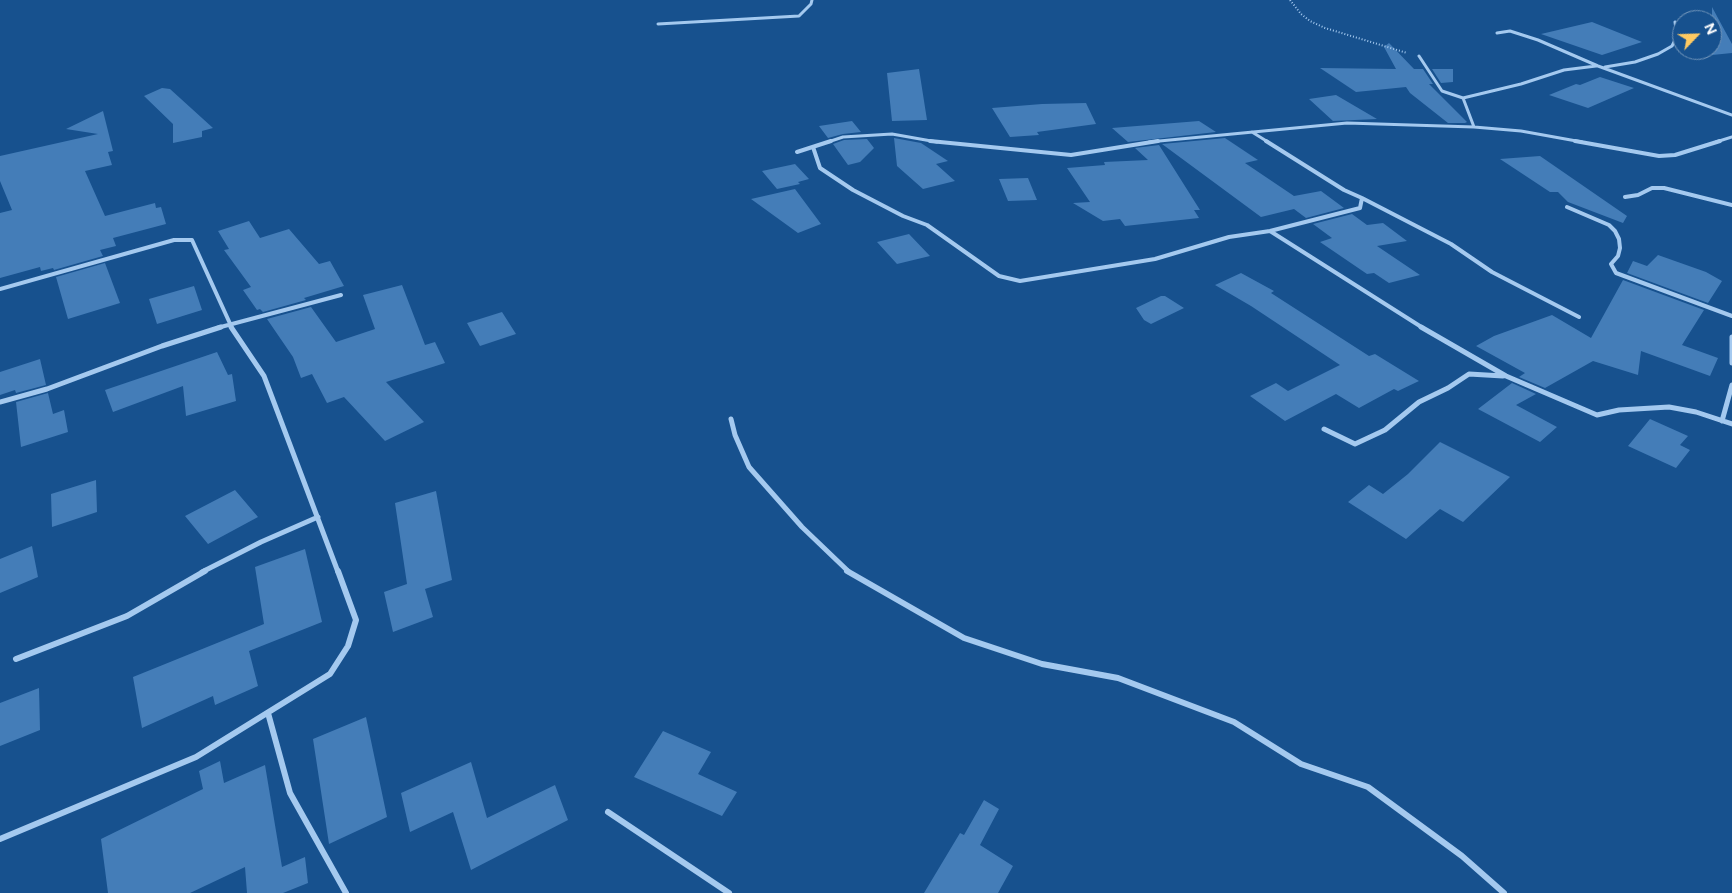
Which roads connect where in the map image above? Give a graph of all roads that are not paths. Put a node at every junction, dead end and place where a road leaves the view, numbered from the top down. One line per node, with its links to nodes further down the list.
1 (812, 0): 2 (street)
2 (658, 24)
3 (1497, 33): 6 (street)
4 (1672, 46): 6 (street)
5 (1419, 57): 7 (street)
6 (1598, 66): 7 (street); 8 (street)
7 (1463, 98): 9 (street)
8 (1732, 115)
9 (1474, 126): 10 (street); 11 (street)
10 (1252, 132): 12 (street); 15 (street)
11 (1732, 137)
12 (813, 147): 13 (street); 18 (street)
13 (797, 152)
14 (1625, 197): 16 (street)
15 (1362, 198): 18 (street); 22 (street)
16 (1732, 205)
17 (1567, 207): 21 (street)
18 (1270, 231): 26 (street)
19 (0, 289): 23 (street)
20 (341, 294): 23 (street)
21 (1732, 316)
22 (1579, 317)
23 (229, 324): 28 (street); 33 (street)
24 (1732, 337): 25 (street)
25 (1732, 363)
26 (1506, 376): 30 (street); 32 (street)
27 (1732, 385): 30 (street)
28 (0, 402)
29 (731, 419): 40 (street)
30 (1722, 421): 31 (street)
31 (1732, 424)
32 (1324, 429)
33 (318, 517): 34 (street); 35 (street)
34 (16, 659)
35 (268, 713): 37 (street); 38 (street)
36 (608, 812): 39 (street)
37 (0, 839)
38 (346, 893)
39 (729, 893)
40 (1504, 893)

